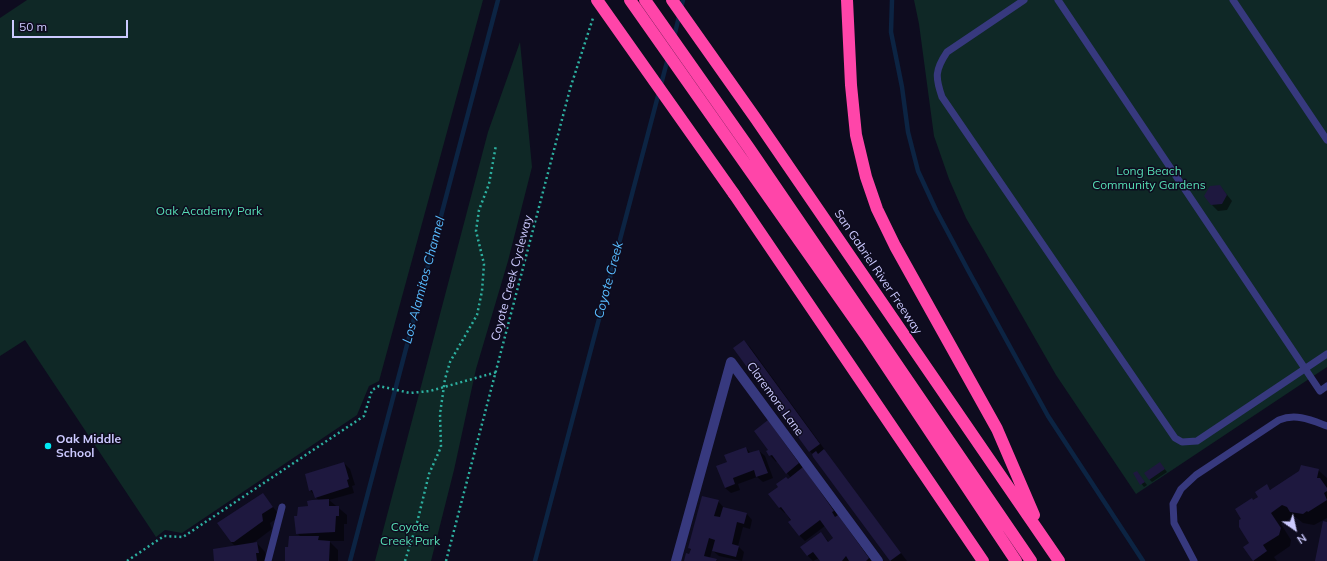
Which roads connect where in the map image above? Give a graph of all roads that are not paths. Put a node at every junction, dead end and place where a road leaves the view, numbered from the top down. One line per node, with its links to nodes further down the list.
1 (597, 0): 19 (highway, bridge)
2 (630, 0): 20 (highway)
3 (645, 0): 21 (highway)
4 (672, 0): 15 (highway, San Gabriel River Freeway)
5 (847, 0): 15 (highway)
6 (1024, 0): 11 (lane)
7 (1058, 0): 11 (lane)
8 (1233, 0): 9 (lane)
9 (1327, 140)
10 (1327, 354): 11 (lane)
11 (1306, 368): 12 (lane)
12 (1327, 386)
13 (1327, 426): 23 (lane)
14 (282, 508): 16 (lane)
15 (1045, 541): 22 (highway, San Gabriel River Freeway)
16 (268, 561)
17 (676, 561): 18 (street, Claremore Lane)
18 (878, 561)
19 (983, 561)
20 (1016, 561)
21 (1031, 561)
22 (1058, 561)
23 (1194, 561)

